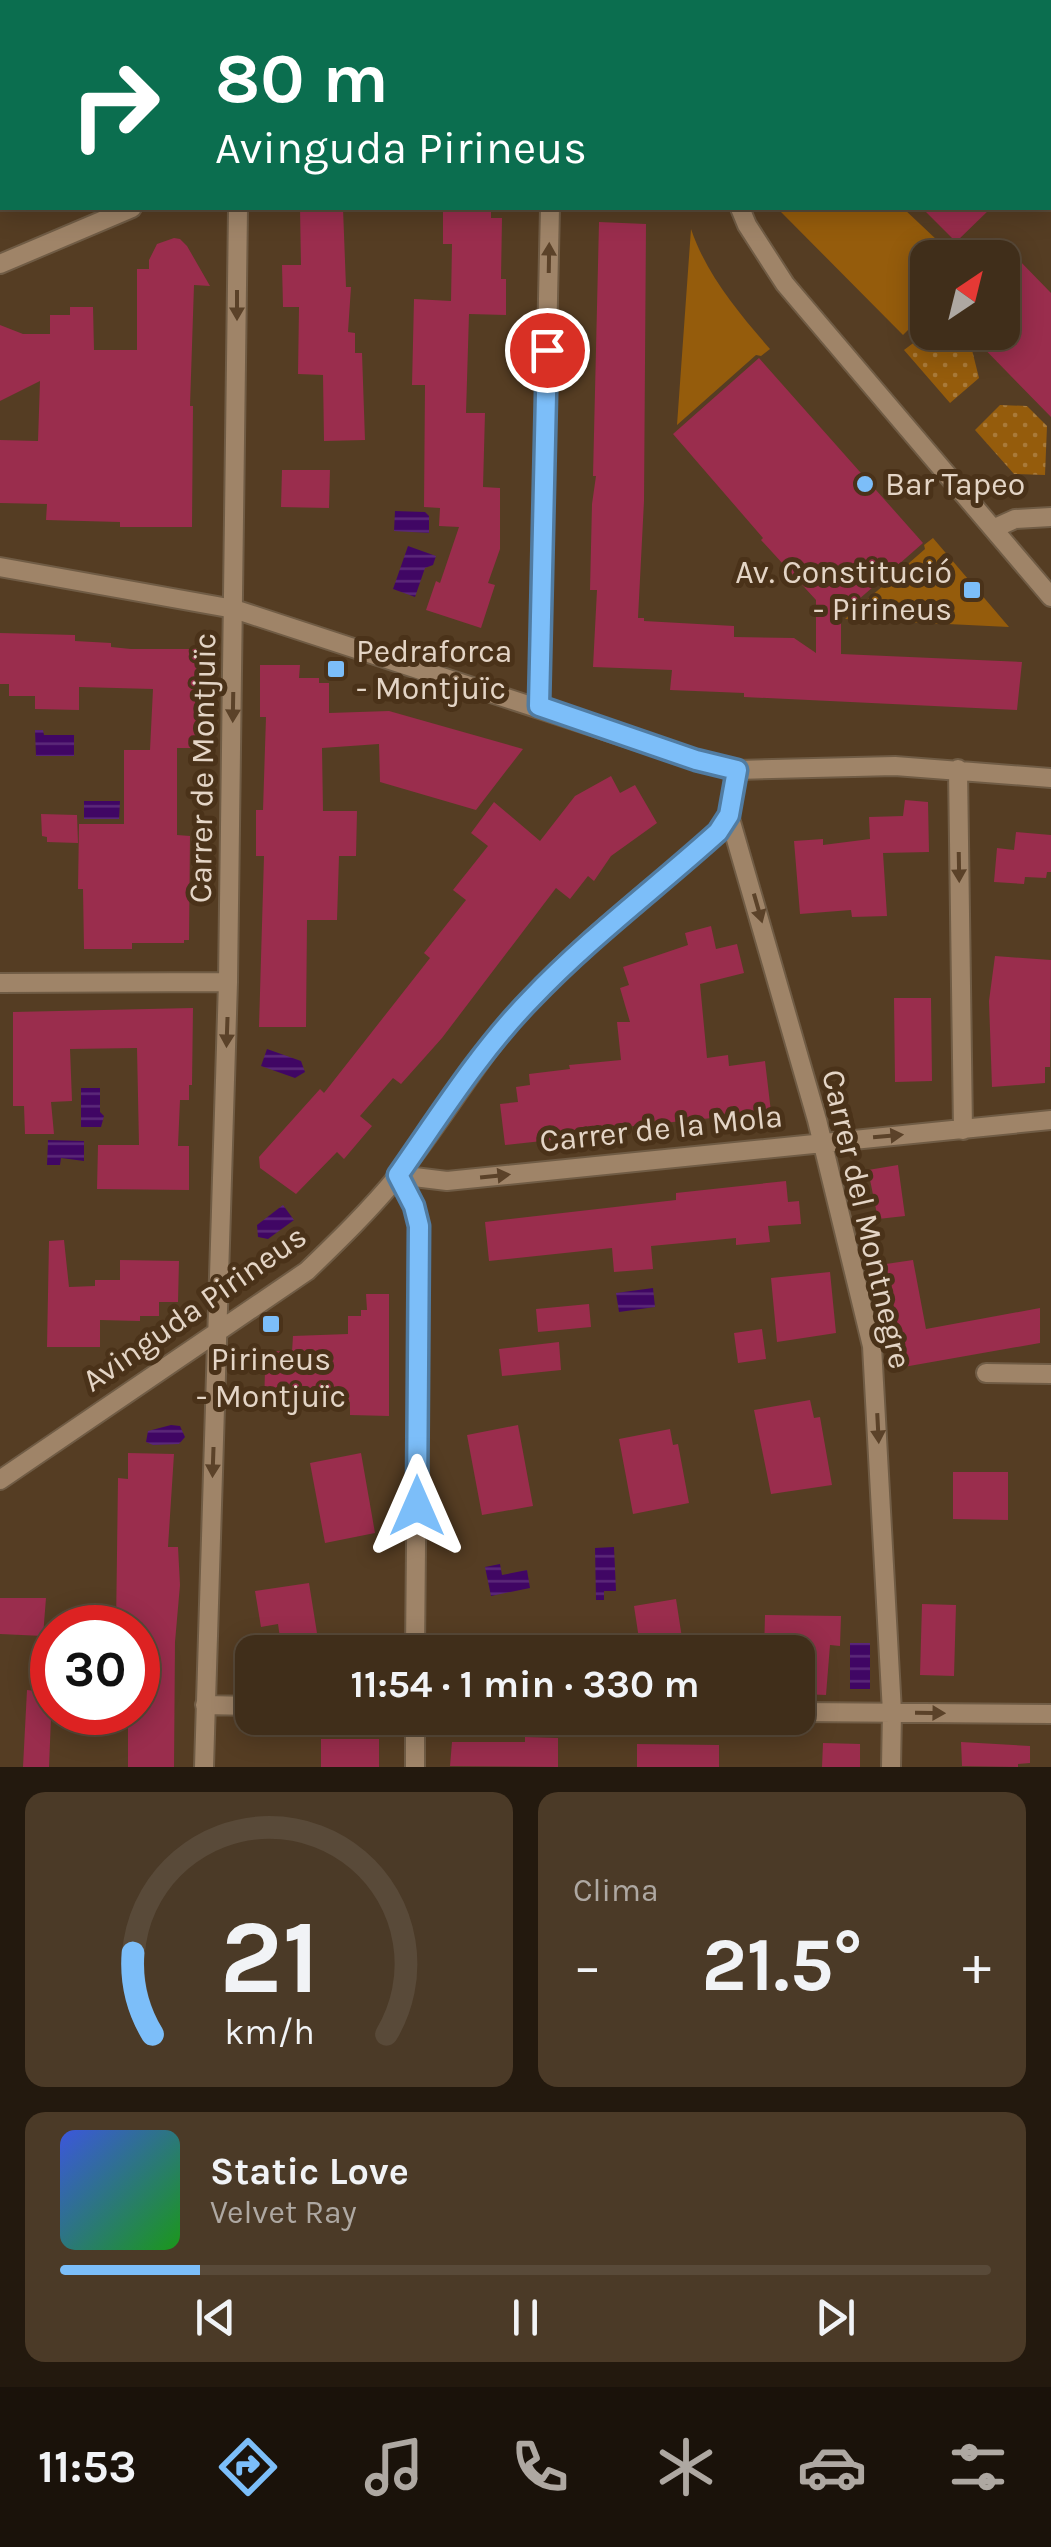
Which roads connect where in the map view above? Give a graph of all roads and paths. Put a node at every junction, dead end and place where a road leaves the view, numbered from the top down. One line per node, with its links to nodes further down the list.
1 (127, 210): 5 (street)
2 (238, 210): 10 (street, Carrer de Montjuïc, one-way to 10)
3 (550, 210): 11 (street, one-way to 3)
4 (741, 210): 7 (street)
5 (0, 264)
6 (1051, 517): 7 (street)
7 (994, 528): 9 (street)
8 (0, 567): 10 (street)
9 (1051, 597)
10 (234, 609): 11 (street); 16 (street, Carrer de Montjuïc, one-way to 16)
11 (539, 706): 12 (street)
12 (737, 770): 13 (street); 15 (street)
13 (958, 770): 14 (street); 19 (street, one-way to 19)
14 (1051, 778)
15 (729, 815): 20 (street, Carrer del Montnegre, one-way to 20); 21 (street, Avinguda Pirineus)
16 (228, 982): 17 (street); 22 (street, Carrer de Montjuïc, one-way to 22)
17 (0, 984)
18 (1051, 1120): 19 (street, Carrer de la Mola)
19 (963, 1130): 20 (street, Carrer de la Mola, one-way to 19)
20 (822, 1141): 21 (street, Carrer de la Mola, one-way to 20); 30 (street, Carrer del Montnegre, one-way to 30)
21 (398, 1175): 22 (street, Avinguda Pirineus); 26 (street)
22 (218, 1330): 25 (street, Avinguda Pirineus); 27 (street, Carrer de Montjuïc, one-way to 27)
23 (986, 1373): 24 (street)
24 (1051, 1374)
25 (0, 1480)
26 (416, 1635)
27 (205, 1705): 28 (street); 33 (street, Carrer de Montjuïc)
28 (235, 1706)
29 (815, 1712): 30 (street)
30 (892, 1712): 31 (street, one-way to 31); 35 (street, Carrer del Montnegre)
31 (1051, 1714)
32 (415, 1735): 34 (street)
33 (204, 1767)
34 (416, 1767)
35 (891, 1767)

